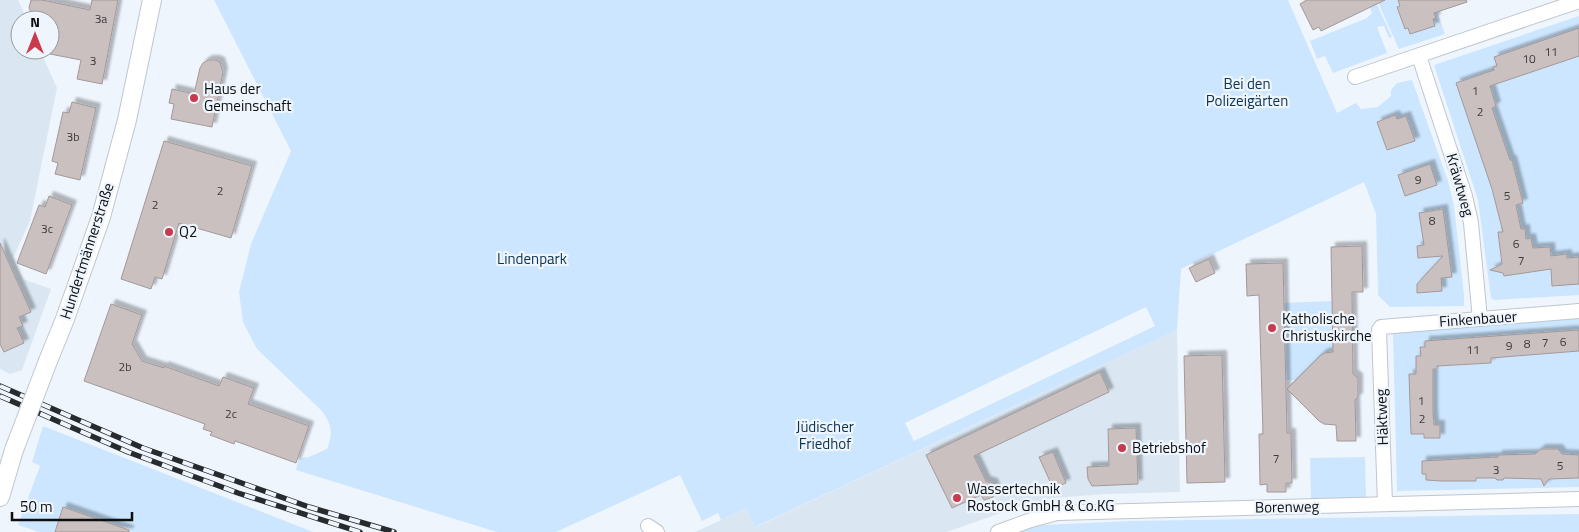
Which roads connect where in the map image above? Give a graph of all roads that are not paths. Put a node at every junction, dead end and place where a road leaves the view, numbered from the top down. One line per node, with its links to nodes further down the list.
1 (152, 0): 8 (street, Hundertmännerstraße, bridge)
2 (1579, 1): 3 (street)
3 (1419, 56): 4 (street); 6 (street, Kräwtweg)
4 (1355, 77)
5 (1579, 311): 6 (street, Finkenbauer)
6 (1480, 319): 7 (street, Finkenbauer)
7 (1380, 330): 10 (street, Häktweg)
8 (0, 497)
9 (1579, 499): 10 (street, Borenweg)
10 (1385, 504): 11 (street, Borenweg)
11 (998, 532)

